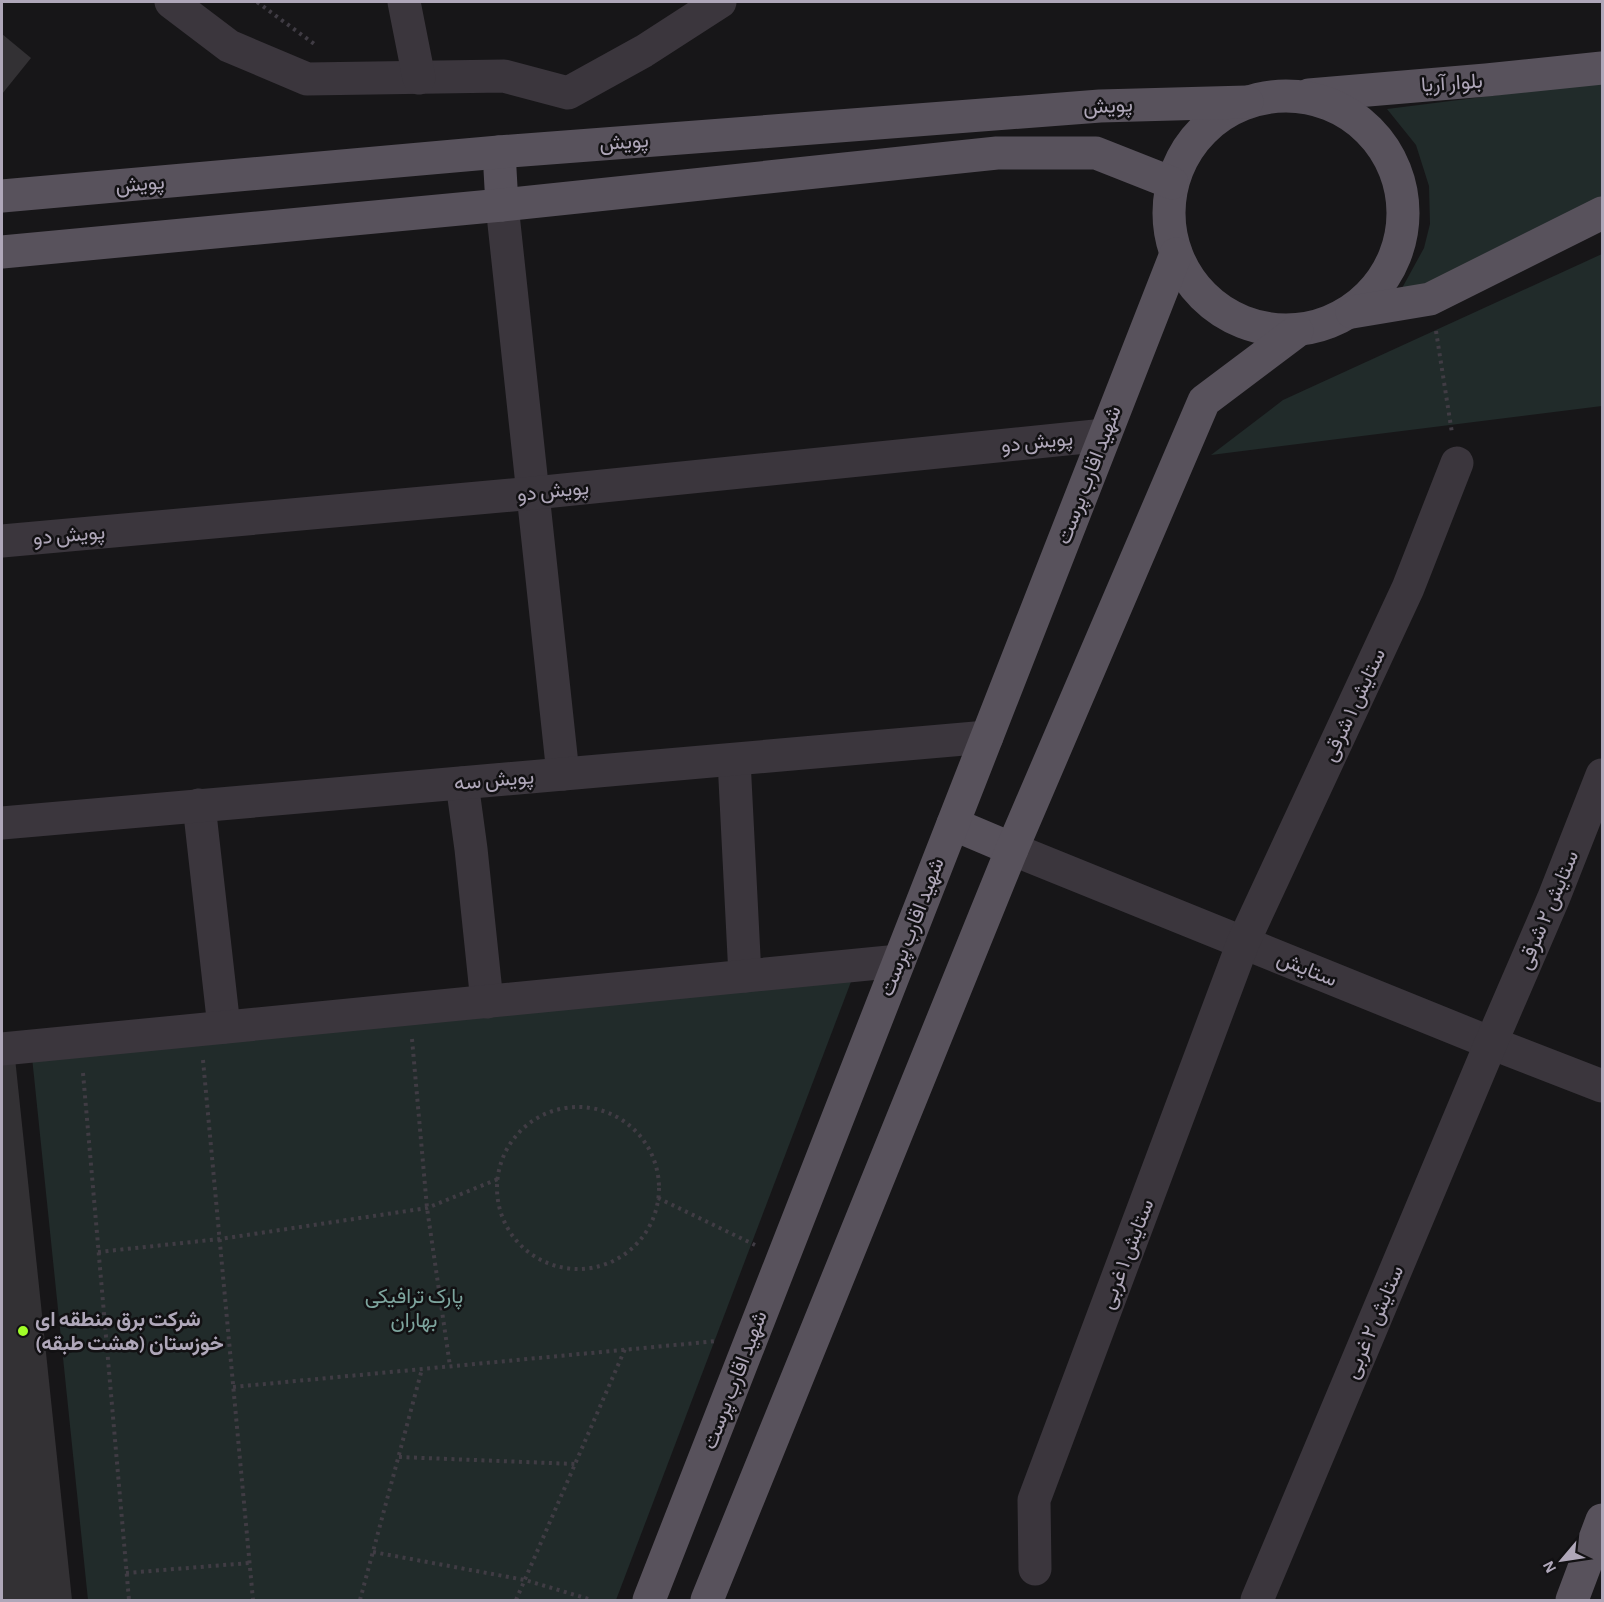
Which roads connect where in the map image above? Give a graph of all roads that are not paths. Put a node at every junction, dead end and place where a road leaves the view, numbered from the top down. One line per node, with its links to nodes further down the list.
1 (171, 2): 5 (street)
2 (404, 2): 5 (street)
3 (720, 2): 5 (street)
4 (1602, 68): 6 (main road, بلوار آریا)
5 (419, 78)
6 (1301, 96): 7 (main road); 15 (main road)
7 (1247, 102): 8 (main road, پویش); 9 (main road)
8 (499, 152): 10 (main road, پویش); 11 (main road)
9 (1172, 183): 11 (main road); 14 (main road)
10 (2, 196)
11 (502, 205): 13 (main road); 19 (street)
12 (1602, 213): 15 (main road)
13 (2, 252)
14 (1176, 254): 16 (main road); 17 (main road, شهید اقارب پرست)
15 (1352, 312): 16 (main road)
16 (1297, 331): 29 (main road)
17 (1105, 435): 19 (street, پویش دو); 21 (main road, شهید اقارب پرست)
18 (1457, 464): 30 (street, ستایش ۱ شرقی)
19 (534, 493): 20 (street, پویش دو); 23 (street)
20 (2, 541)
21 (987, 736): 22 (street, پویش سه); 28 (main road, شهید اقارب پرست)
22 (734, 760): 23 (street, پویش سه); 32 (street)
23 (563, 774): 25 (street, پویش سه)
24 (1602, 775): 35 (street, ستایش ۲ شرقی)
25 (462, 783): 26 (street, پویش سه); 33 (street)
26 (199, 805): 27 (street, پویش سه); 34 (street)
27 (2, 823)
28 (952, 824): 29 (main road); 31 (main road, شهید اقارب پرست)
29 (1012, 849): 30 (street, ستایش); 41 (main road)
30 (1243, 943): 35 (street, ستایش); 39 (street, ستایش ۱ غربی)
31 (899, 961): 32 (street); 40 (main road, شهید اقارب پرست)
32 (745, 976): 33 (street)
33 (487, 1002): 34 (street)
34 (212, 1028): 36 (street)
35 (1491, 1043): 37 (street, ستایش); 42 (street, ستایش ۲ غربی)
36 (2, 1049)
37 (1602, 1086)
38 (1602, 1520): 43 (main road)
39 (1035, 1569)
40 (649, 1600)
41 (707, 1600)
42 (1257, 1600)
43 (1572, 1600)

